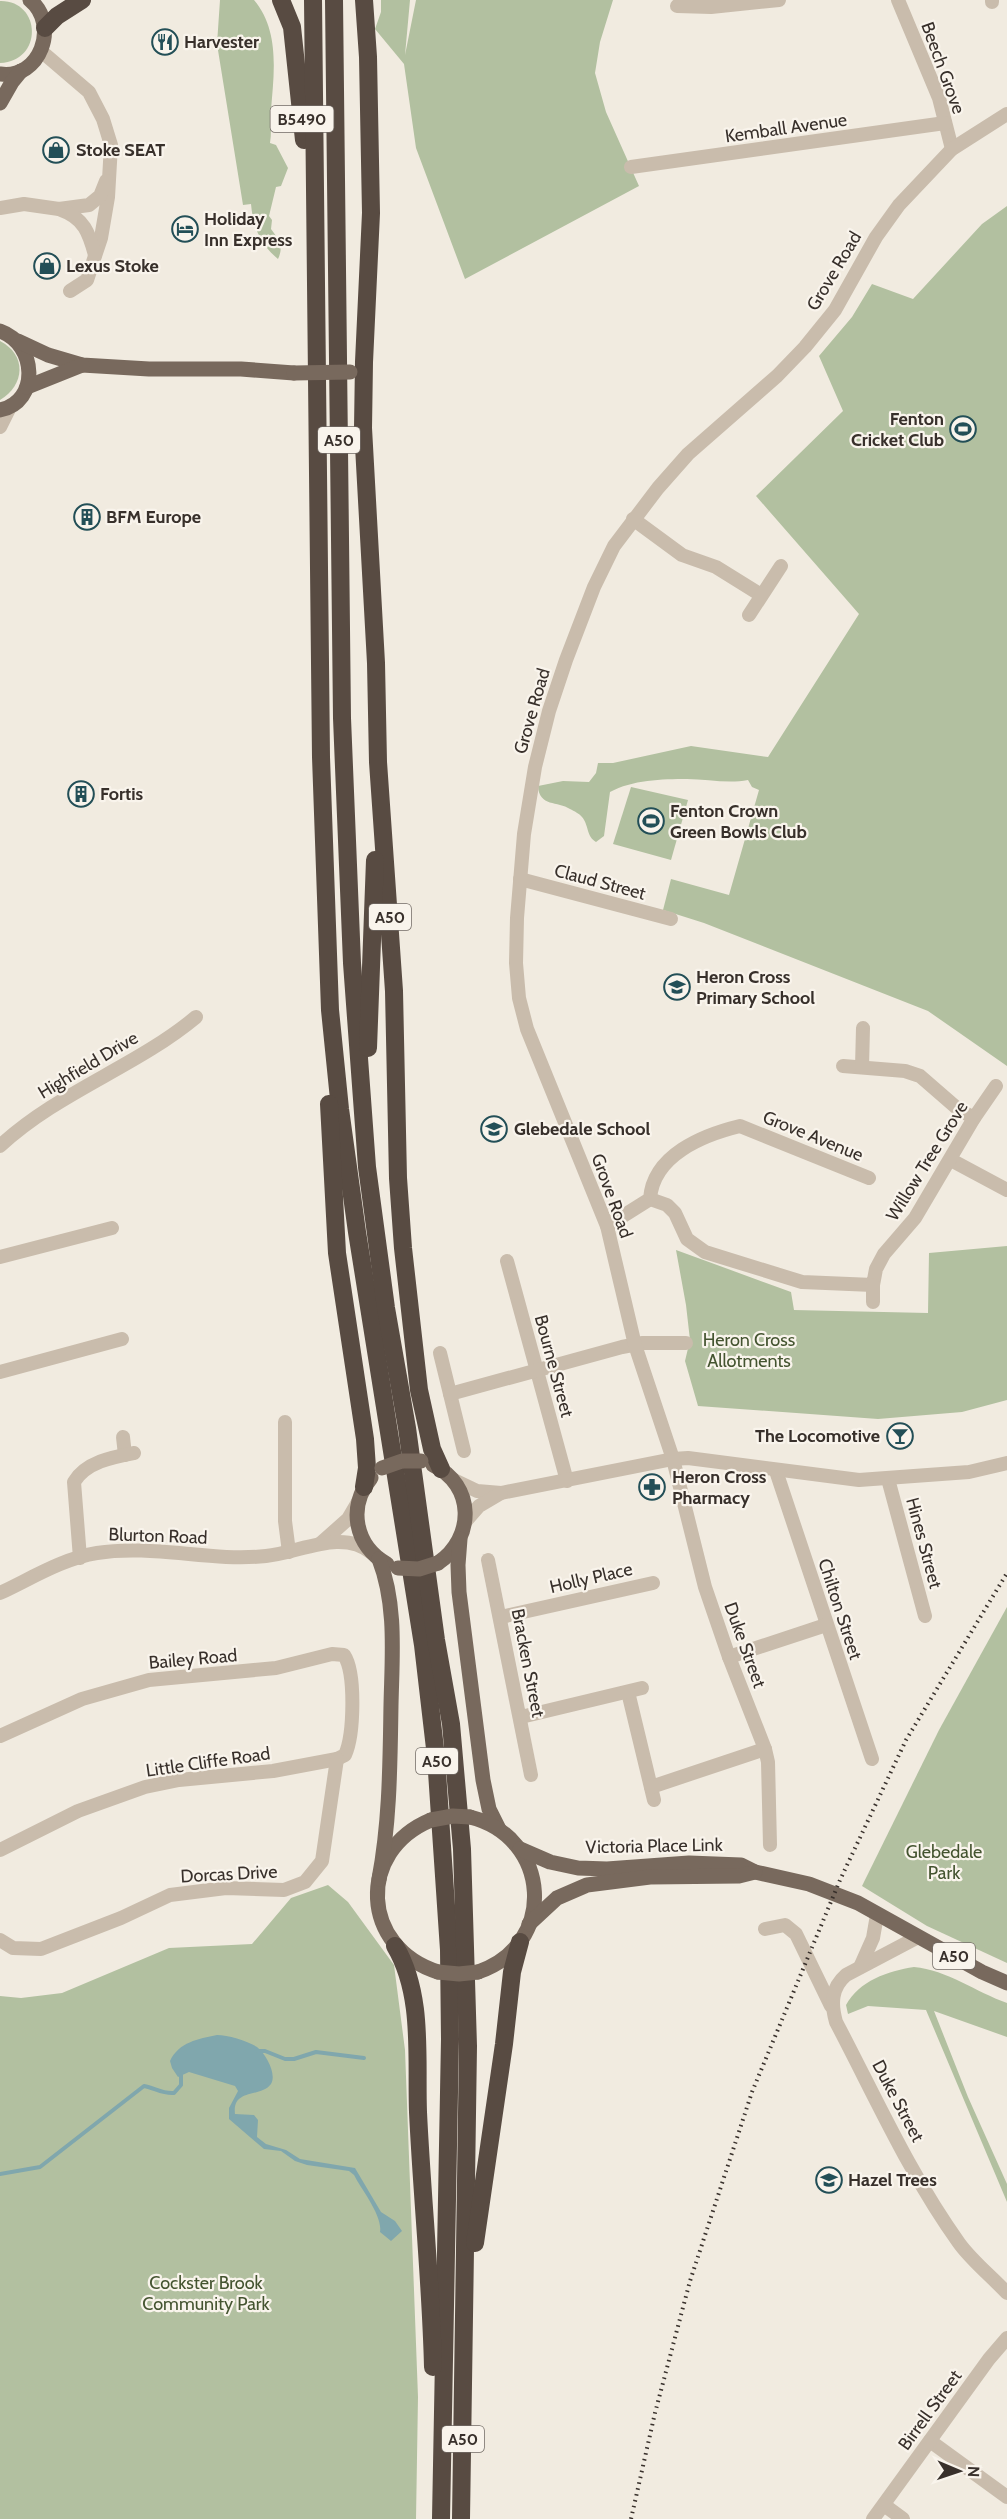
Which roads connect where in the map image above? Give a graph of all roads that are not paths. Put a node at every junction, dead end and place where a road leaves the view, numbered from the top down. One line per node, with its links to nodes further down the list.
1 (30, 0): 10 (main road)
2 (82, 0): 10 (highway)
3 (281, 0): 22 (highway, B5490)
4 (313, 0): 22 (highway, A50)
5 (334, 0): 53 (highway, A50)
6 (364, 0): 28 (highway, A50)
7 (779, 0): 9 (street)
8 (898, 0): 16 (street, Beech Grove)
9 (673, 6)
10 (45, 28): 11 (main road)
11 (41, 51): 12 (main road); 19 (street)
12 (21, 72): 13 (main road); 14 (main road)
13 (0, 74)
14 (0, 103)
15 (1007, 114): 17 (street, Grove Road)
16 (945, 123): 17 (street, Beech Grove); 18 (street, Kemball Avenue)
17 (952, 149): 32 (street, Grove Road)
18 (631, 167)
19 (108, 176): 21 (street); 23 (street)
20 (0, 208): 21 (street)
21 (59, 209): 23 (street)
22 (315, 240): 39 (highway, A50)
23 (95, 255): 24 (street)
24 (70, 291)
25 (1, 328): 26 (main road)
26 (18, 341): 27 (main road); 29 (main road)
27 (82, 366): 28 (main road); 29 (main road)
28 (357, 367): 36 (highway, A50)
29 (27, 387): 30 (main road)
30 (5, 410): 31 (street)
31 (0, 427)
32 (633, 519): 34 (street); 37 (street, Grove Road)
33 (781, 566): 34 (street)
34 (761, 595): 35 (street)
35 (749, 615)
36 (378, 762): 53 (highway, A50); 71 (highway, A50)
37 (520, 879): 38 (street, Claud Street); 51 (street, Grove Road)
38 (671, 919)
39 (330, 1010): 75 (highway, A50); 120 (highway, A50)
40 (196, 1017): 46 (street, Highfield Drive)
41 (863, 1028): 43 (street)
42 (843, 1066): 43 (street)
43 (862, 1067): 45 (street)
44 (996, 1086): 45 (street, Willow Tree Grove)
45 (974, 1118): 47 (street, Willow Tree Grove)
46 (0, 1146)
47 (951, 1160): 49 (street); 56 (street, Willow Tree Grove)
48 (868, 1178): 50 (street, Grove Avenue)
49 (1007, 1190)
50 (650, 1199): 51 (street); 56 (street)
51 (608, 1226): 60 (street, Grove Road)
52 (112, 1228): 54 (street)
53 (377, 1247): 115 (highway, A50)
54 (0, 1257)
55 (507, 1261): 62 (street, Bourne Street)
56 (873, 1285): 57 (street, Willow Tree Grove)
57 (873, 1302)
58 (122, 1339): 63 (street)
59 (686, 1343): 60 (street)
60 (629, 1346): 62 (street); 68 (street, Grove Road)
61 (440, 1353): 64 (street)
62 (537, 1371): 64 (street); 73 (street, Bourne Street)
63 (0, 1372)
64 (450, 1394): 67 (street)
65 (285, 1422): 79 (street)
66 (123, 1437): 81 (street)
67 (464, 1451)
68 (673, 1459): 70 (street); 73 (street); 88 (street, Duke Street)
69 (1007, 1463): 72 (street)
70 (776, 1471): 72 (street); 87 (street, Chilton Street)
71 (447, 1474): 74 (street); 75 (main road, bridge); 76 (main road, A50)
72 (888, 1479): 85 (street, Hines Street)
73 (567, 1481): 74 (street)
74 (501, 1493): 76 (street)
75 (361, 1495): 78 (street, Blurton Road); 80 (main road, A50)
76 (465, 1522): 77 (main road, A50)
77 (460, 1539): 80 (main road, A50, bridge); 97 (main road, A50)
78 (321, 1543): 79 (street, Blurton Road); 80 (street, Blurton Road)
79 (289, 1552): 81 (street, Blurton Road)
80 (375, 1556): 102 (main road, A50)
81 (80, 1558): 84 (street, Blurton Road)
82 (488, 1560): 86 (street, Bracken Street)
83 (653, 1583): 86 (street, Holly Place)
84 (0, 1593)
85 (925, 1616)
86 (501, 1617): 91 (street, Bracken Street)
87 (826, 1625): 88 (street); 95 (street, Chilton Street)
88 (729, 1657): 93 (street, Duke Street)
89 (642, 1688): 90 (street)
90 (628, 1692): 91 (street); 93 (street)
91 (521, 1717): 96 (street, Bracken Street)
92 (0, 1736): 94 (street, Bailey Road)
93 (765, 1749): 98 (street, Duke Street)
94 (337, 1759): 100 (street, Little Cliffe Road); 107 (street, Dorcas Drive)
95 (872, 1759)
96 (531, 1775)
97 (499, 1829): 99 (main road, A50); 102 (main road, A50, bridge)
98 (770, 1845)
99 (520, 1849): 101 (main road, Victoria Place Link / A50); 104 (main road, A50)
100 (0, 1850)
101 (755, 1872): 103 (main road, Victoria Place Link / A50); 104 (main road, Victoria Place Link / A50)
102 (379, 1879): 109 (main road, A50)
103 (878, 1916): 106 (main road, Victoria Place Link / A50); 110 (street)
104 (530, 1924): 108 (main road, A50)
105 (765, 1929): 112 (street, Duke Street)
106 (918, 1937): 110 (street); 111 (main road, Victoria Place Link / A50)
107 (0, 1940)
108 (520, 1942): 109 (main road, A50, bridge); 115 (highway)
109 (395, 1946): 119 (highway)
110 (861, 1965): 112 (street)
111 (1007, 1983)
112 (831, 2006): 113 (street, Duke Street)
113 (1007, 2293)
114 (1007, 2338): 116 (street, Birrell Street)
115 (464, 2358): 121 (highway, A50)
116 (930, 2441): 117 (street); 118 (street, Birrell Street)
117 (1007, 2498)
118 (884, 2505): 122 (street, Birrell Street); 123 (street)
119 (434, 2519)
120 (441, 2519)
121 (461, 2519)
122 (873, 2519)
123 (903, 2519)

